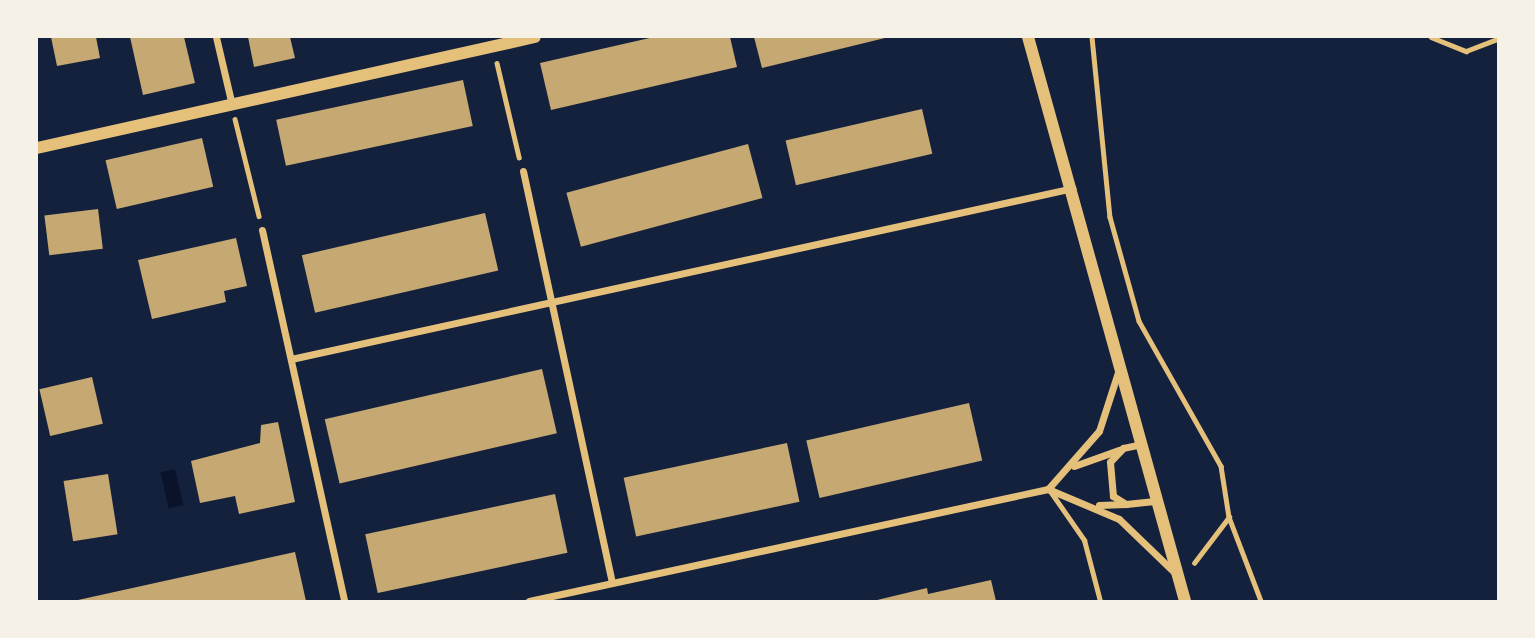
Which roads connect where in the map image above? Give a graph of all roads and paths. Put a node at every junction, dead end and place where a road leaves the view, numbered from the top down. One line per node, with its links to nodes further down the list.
1 (216, 37): 8 (street)
2 (535, 37): 7 (street)
3 (1028, 37): 11 (street)
4 (1092, 37): 23 (path)
5 (1431, 37): 6 (path)
6 (1498, 39)
7 (492, 41): 8 (street); 10 (path)
8 (232, 105): 9 (street); 12 (path)
9 (37, 148)
10 (523, 171): 13 (street)
11 (1075, 188): 13 (street); 15 (street)
12 (262, 230): 14 (street)
13 (550, 305): 14 (street); 25 (street)
14 (291, 359): 26 (street)
15 (1121, 363): 16 (street); 18 (street)
16 (1142, 444): 17 (street); 20 (street)
17 (1123, 448): 18 (street); 21 (street)
18 (1073, 466): 19 (street)
19 (1048, 489): 22 (street); 25 (street); 28 (lane)
20 (1157, 500): 21 (street); 24 (street)
21 (1129, 504): 22 (street)
22 (1098, 505): 24 (street)
23 (1229, 517): 24 (path); 30 (path)
24 (1180, 579): 29 (street)
25 (612, 582): 27 (street)
26 (344, 601)
27 (529, 601)
28 (1100, 601)
29 (1185, 601)
30 (1261, 601)

